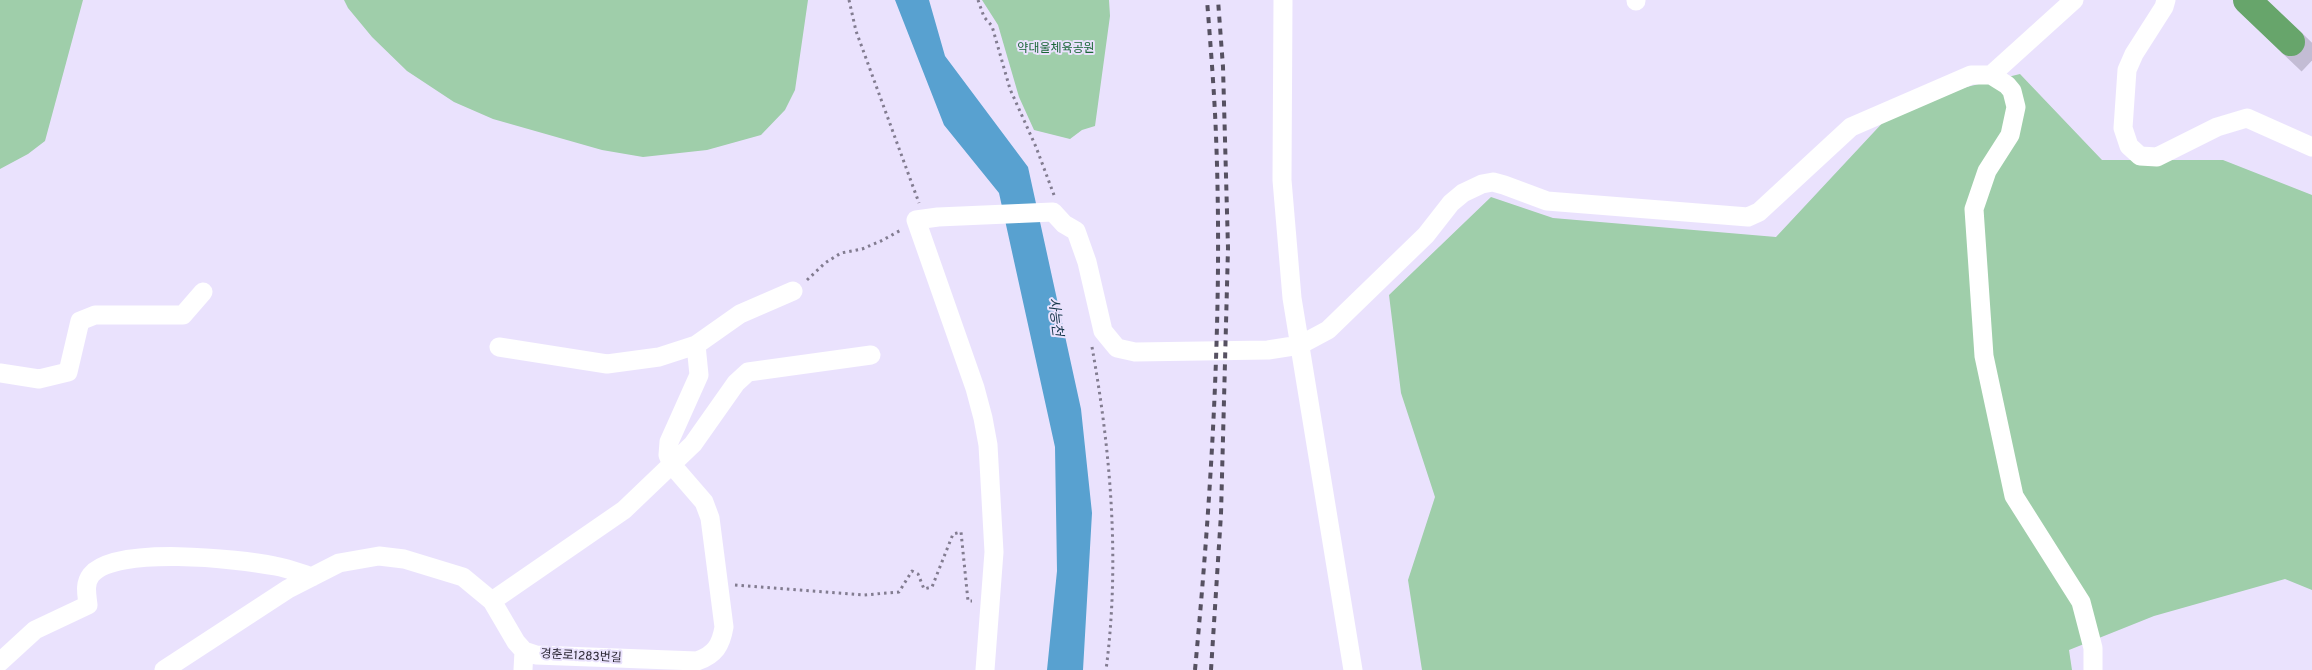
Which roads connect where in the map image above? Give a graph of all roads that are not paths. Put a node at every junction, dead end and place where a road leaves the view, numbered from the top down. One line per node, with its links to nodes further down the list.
1 (1283, 0): 11 (street)
2 (2074, 0): 6 (street)
3 (2166, 0): 7 (street)
4 (2247, 0): 5 (highway)
5 (2291, 42)
6 (1991, 75): 11 (street); 24 (street)
7 (2312, 147)
8 (793, 291): 10 (street)
9 (203, 292): 14 (street)
10 (696, 346): 12 (street); 15 (street)
11 (1300, 346): 22 (street); 23 (street)
12 (499, 348)
13 (871, 354): 15 (street)
14 (0, 373)
15 (672, 466): 17 (street); 18 (street, 경춘로1283번길)
16 (312, 577): 17 (street, 경춘로1283번길); 19 (street); 20 (street, 경춘로1283번길)
17 (492, 601): 18 (street, 경춘로1283번길)
18 (524, 651): 21 (street)
19 (0, 662)
20 (164, 670)
21 (523, 670)
22 (985, 670)
23 (1353, 670)
24 (2093, 670)

